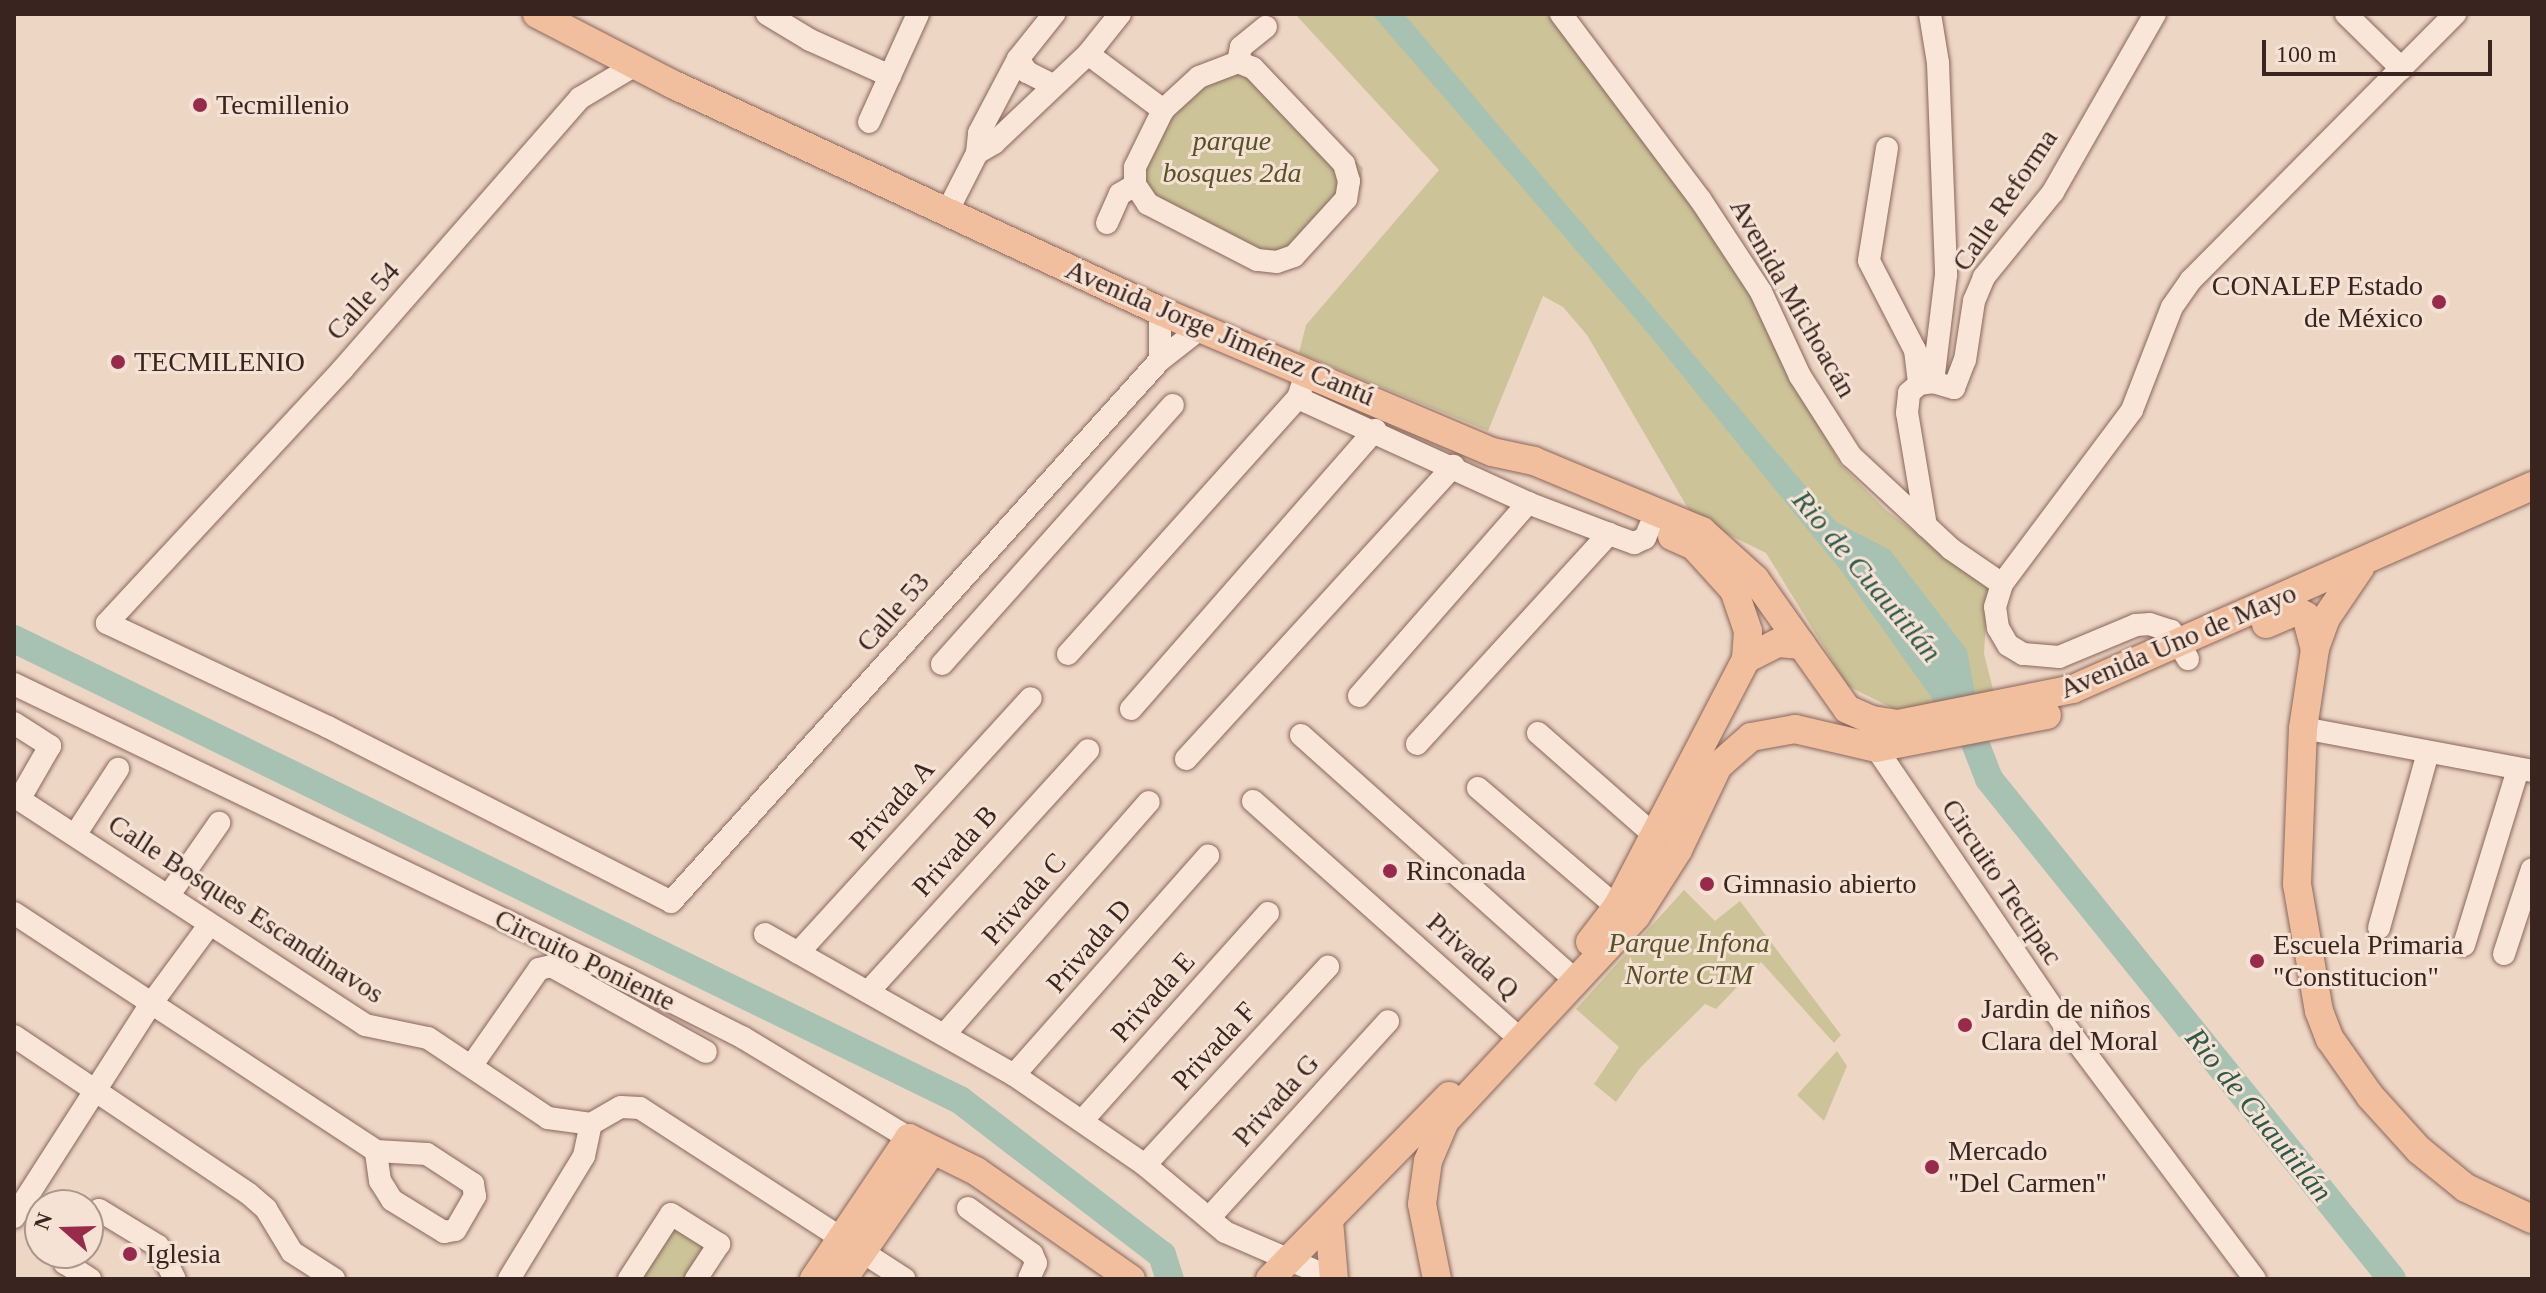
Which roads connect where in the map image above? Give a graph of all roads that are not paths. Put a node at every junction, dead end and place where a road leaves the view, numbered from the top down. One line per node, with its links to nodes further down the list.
1 (537, 14): 15 (main road, Avenida Jorge Jiménez Cantú)
2 (767, 14): 17 (street)
3 (918, 14): 17 (street)
4 (1561, 14): 40 (street, Avenida Michoacán)
5 (1930, 14): 29 (street)
6 (2155, 14): 29 (street, Calle Reforma)
7 (2346, 14): 16 (street)
8 (2455, 14): 16 (street)
9 (1044, 17): 13 (street)
10 (1114, 17): 12 (street)
11 (1266, 27): 14 (street)
12 (1088, 54): 18 (street); 19 (street)
13 (1018, 59): 18 (street); 22 (street)
14 (1238, 62): 19 (street); 23 (street)
15 (637, 64): 24 (main road, Avenida Jorge Jiménez Cantú); 80 (street, Calle 54)
16 (2402, 69): 43 (street)
17 (890, 76): 20 (street)
18 (1053, 85): 22 (street)
19 (1163, 110): 23 (street)
20 (869, 122)
21 (1887, 148): 29 (street)
22 (977, 153): 24 (street)
23 (1135, 185): 25 (street)
24 (947, 212): 26 (main road, Avenida Jorge Jiménez Cantú)
25 (1107, 223)
26 (1160, 311): 27 (main road, Avenida Jorge Jiménez Cantú); 28 (street)
27 (1201, 328): 28 (street, Calle 53); 30 (main road, Avenida Jorge Jiménez Cantú)
28 (1160, 360): 36 (street, Calle 53)
29 (1935, 385): 40 (street)
30 (1303, 386): 32 (street); 33 (main road, Avenida Jorge Jiménez Cantú); 47 (street)
31 (1173, 405): 38 (street)
32 (1375, 430): 34 (street); 55 (street)
33 (1495, 453): 39 (main road); 44 (main road, Avenida Jorge Jiménez Cantú)
34 (1454, 466): 37 (street); 67 (street)
35 (2532, 486): 42 (main road, Avenida Uno de Mayo)
36 (1037, 501): 38 (street); 80 (street, Calle 53)
37 (1528, 503): 41 (street); 51 (street)
38 (1065, 524): 49 (street)
39 (1650, 526): 41 (street); 48 (main road)
40 (1926, 526): 43 (street, Avenida Michoacán)
41 (1609, 534): 63 (street)
42 (2365, 562): 45 (main road); 46 (main road, Avenida Uno de Mayo)
43 (2002, 584): 46 (street)
44 (1802, 645): 48 (main road); 53 (main road, Avenida Jorge Jiménez Cantú)
45 (2315, 649): 46 (main road); 58 (main road)
46 (2185, 652): 57 (main road)
47 (1068, 654)
48 (1746, 659): 54 (main road)
49 (942, 664)
50 (14, 684): 104 (street, Circuito Poniente)
51 (1359, 696)
52 (1031, 698): 88 (street, Privada A)
53 (1839, 699): 57 (main road); 59 (main road)
54 (1725, 708): 62 (main road); 76 (main road)
55 (1131, 709)
56 (14, 723): 71 (street)
57 (1940, 726): 64 (main road)
58 (2303, 728): 66 (street); 111 (main road)
59 (1795, 729): 62 (main road); 64 (main road)
60 (1538, 733): 76 (street)
61 (1301, 735): 91 (street)
62 (1751, 737): 127 (main road)
63 (1417, 744)
64 (1876, 748): 128 (street, Circuito Tectipac)
65 (1088, 750): 92 (street, Privada B)
66 (2428, 752): 69 (street); 85 (street)
67 (1186, 759)
68 (118, 769): 75 (street)
69 (2525, 770): 87 (street)
70 (1478, 788): 81 (street)
71 (17, 797): 75 (street, Calle Bosques Escandinavos)
72 (1253, 801): 95 (street, Privada Q)
73 (1149, 802): 96 (street, Privada C)
74 (219, 823): 79 (street)
75 (75, 835): 79 (street, Calle Bosques Escandinavos)
76 (1654, 835): 81 (main road)
77 (1208, 856): 100 (street, Privada D)
78 (2532, 869): 89 (street)
79 (169, 895): 84 (street, Calle Bosques Escandinavos)
80 (671, 902)
81 (1617, 907): 91 (main road)
82 (14, 913): 93 (street)
83 (1268, 913): 102 (street, Privada E)
84 (210, 924): 93 (street); 99 (street, Calle Bosques Escandinavos)
85 (2379, 928)
86 (765, 934): 88 (street)
87 (2464, 945)
88 (798, 953): 92 (street)
89 (2504, 954)
90 (1328, 967): 106 (street, Privada F)
91 (1565, 971): 95 (main road)
92 (868, 992): 96 (street)
93 (151, 1004): 101 (street); 105 (street)
94 (1388, 1021): 110 (street, Privada G)
95 (1509, 1029): 112 (main road)
96 (944, 1035): 100 (street)
97 (14, 1036): 101 (street)
98 (706, 1052): 99 (street)
99 (472, 1065): 103 (street, Calle Bosques Escandinavos)
100 (1014, 1075): 102 (street)
101 (96, 1087): 109 (street); 116 (street)
102 (1082, 1121): 106 (street)
103 (591, 1124): 113 (street); 117 (street)
104 (921, 1145): 113 (main road); 124 (main road, Circuito Poniente)
105 (376, 1151): 105 (street)
106 (1145, 1165): 110 (street)
107 (968, 1208): 123 (street)
108 (104, 1213): 115 (street)
109 (14, 1217)
110 (1209, 1218): 114 (street)
111 (2532, 1219)
112 (1329, 1221): 114 (main road); 126 (main road)
113 (852, 1246): 120 (main road); 121 (main road); 122 (street)
114 (1292, 1259): 125 (main road); 126 (street)
115 (175, 1279)
116 (334, 1279)
117 (509, 1279)
118 (629, 1279): 119 (street)
119 (696, 1279)
120 (814, 1279)
121 (843, 1279)
122 (904, 1279)
123 (1029, 1279)
124 (1131, 1279)
125 (1270, 1279)
126 (1334, 1279)
127 (1437, 1279)
128 (2255, 1279)

